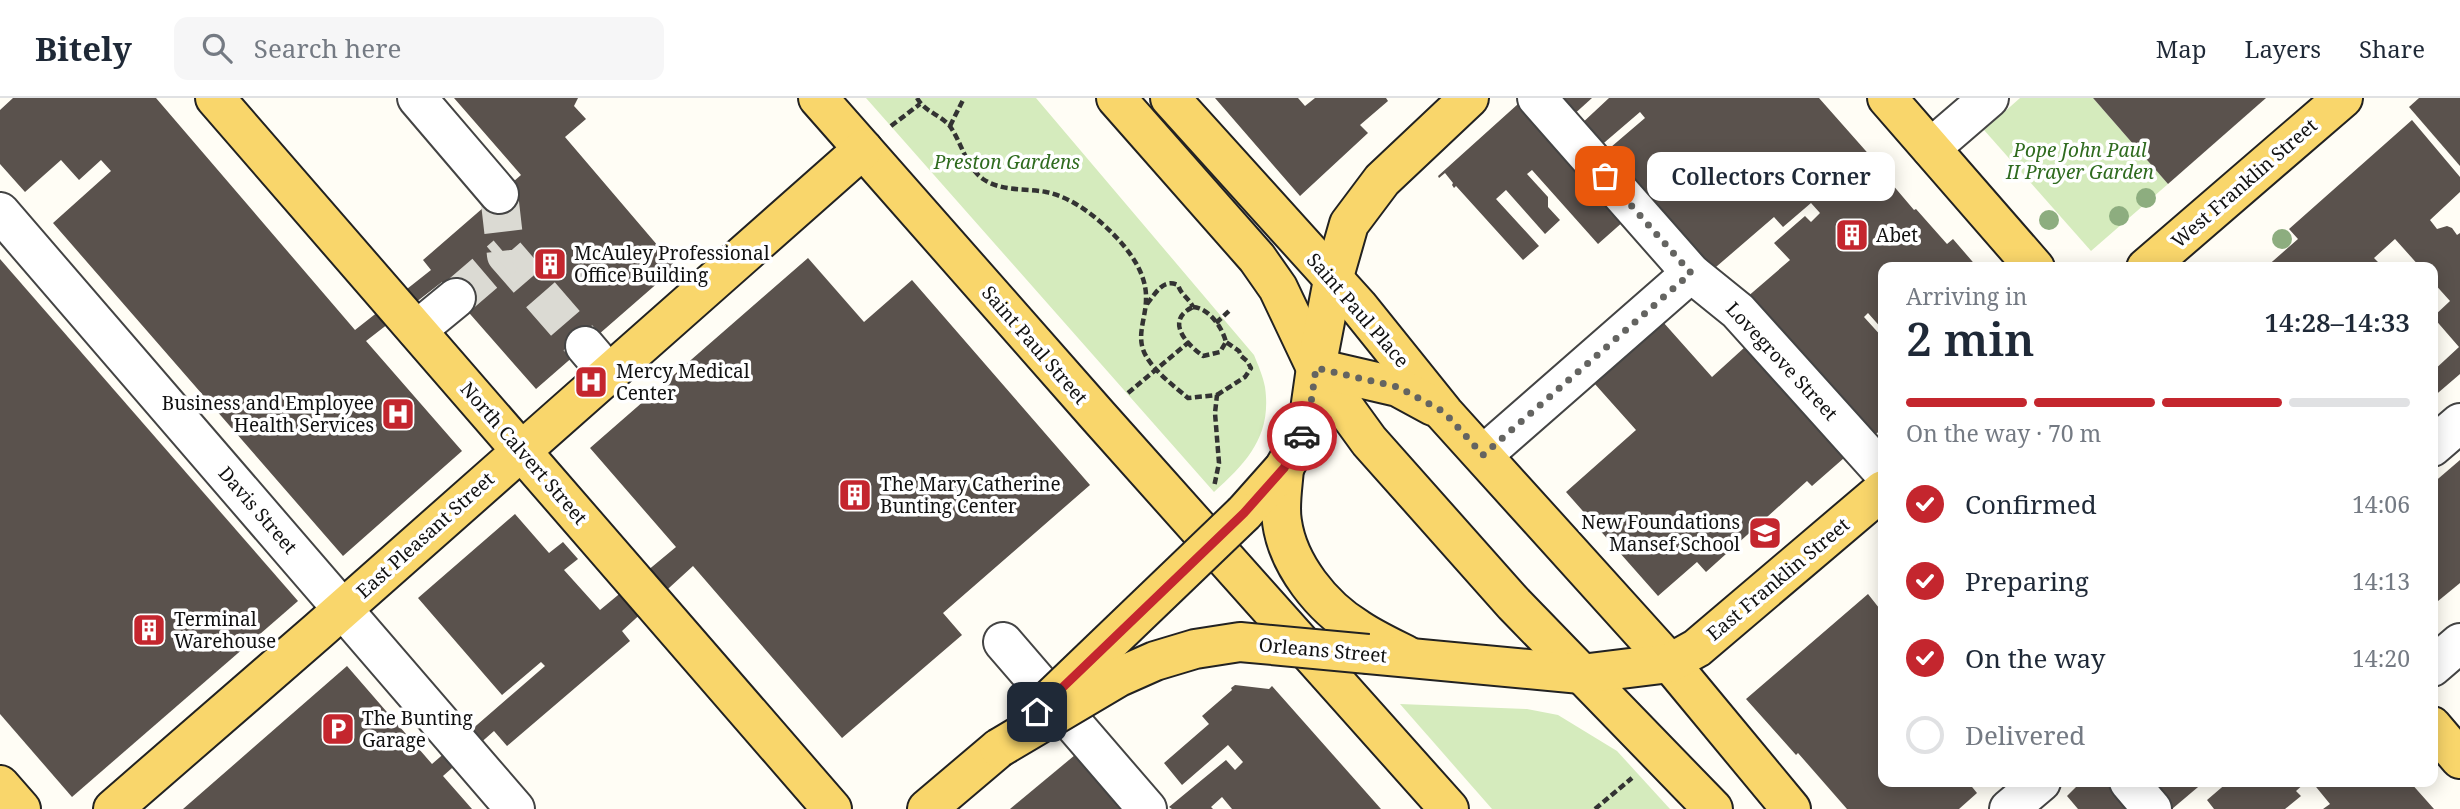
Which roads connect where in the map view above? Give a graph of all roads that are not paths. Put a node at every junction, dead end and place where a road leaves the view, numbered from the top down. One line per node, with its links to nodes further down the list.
1 (215, 98): 20 (main road, North Calvert Street)
2 (417, 98): 13 (street)
3 (818, 98): 12 (main road, Saint Paul Street)
4 (1116, 98): 21 (main road)
5 (1170, 98): 18 (main road, Saint Paul Place)
6 (1469, 98): 18 (main road, Orleans Street)
7 (1537, 98): 17 (street, Lovegrove Street)
8 (1887, 98): 11 (main road)
9 (1989, 98): 11 (street)
10 (2343, 98): 16 (main road, West Franklin Street)
11 (1931, 148): 15 (main road)
12 (863, 149): 25 (main road, East Pleasant Street); 49 (main road, Saint Paul Street)
13 (499, 194)
14 (0, 212): 30 (street, Davis Street)
15 (2030, 262)
16 (2153, 262)
17 (1691, 273): 26 (street); 27 (street, Lovegrove Street)
18 (1333, 280): 21 (main road, Orleans Street); 22 (main road, Saint Paul Place)
19 (456, 298): 20 (street)
20 (417, 330): 25 (main road, North Calvert Street)
21 (1316, 368): 22 (main road); 28 (main road, Orleans Street); 36 (main road)
22 (1444, 412): 26 (main road, Saint Paul Place)
23 (2460, 423): 24 (street)
24 (2438, 442)
25 (521, 449): 30 (main road, East Pleasant Street); 46 (main road, North Calvert Street)
26 (1483, 455): 35 (main road, Saint Paul Place)
27 (1878, 466)
28 (1284, 468): 33 (main road); 38 (main road, Orleans Street, bridge)
29 (1878, 494): 35 (main road, East Franklin Street)
30 (344, 608): 44 (main road, East Pleasant Street); 45 (street, Davis Street)
31 (1003, 642): 48 (street)
32 (2460, 643): 34 (street)
33 (1412, 659): 36 (main road, Orleans Street); 38 (main road, Orleans Street, bridge)
34 (2438, 662)
35 (1670, 663): 36 (main road, Orleans Street); 51 (main road, Saint Paul Place)
36 (1581, 674): 50 (main road)
37 (2438, 733): 39 (main road)
38 (999, 748): 47 (main road, Orleans Street)
39 (2460, 759)
40 (0, 785): 43 (main road)
41 (2035, 787): 52 (street)
42 (2133, 787): 53 (street)
43 (21, 809)
44 (113, 809)
45 (515, 809)
46 (832, 809)
47 (928, 809)
48 (1147, 809)
49 (1449, 809)
50 (1713, 809)
51 (1791, 809)
52 (2009, 809)
53 (2152, 809)

